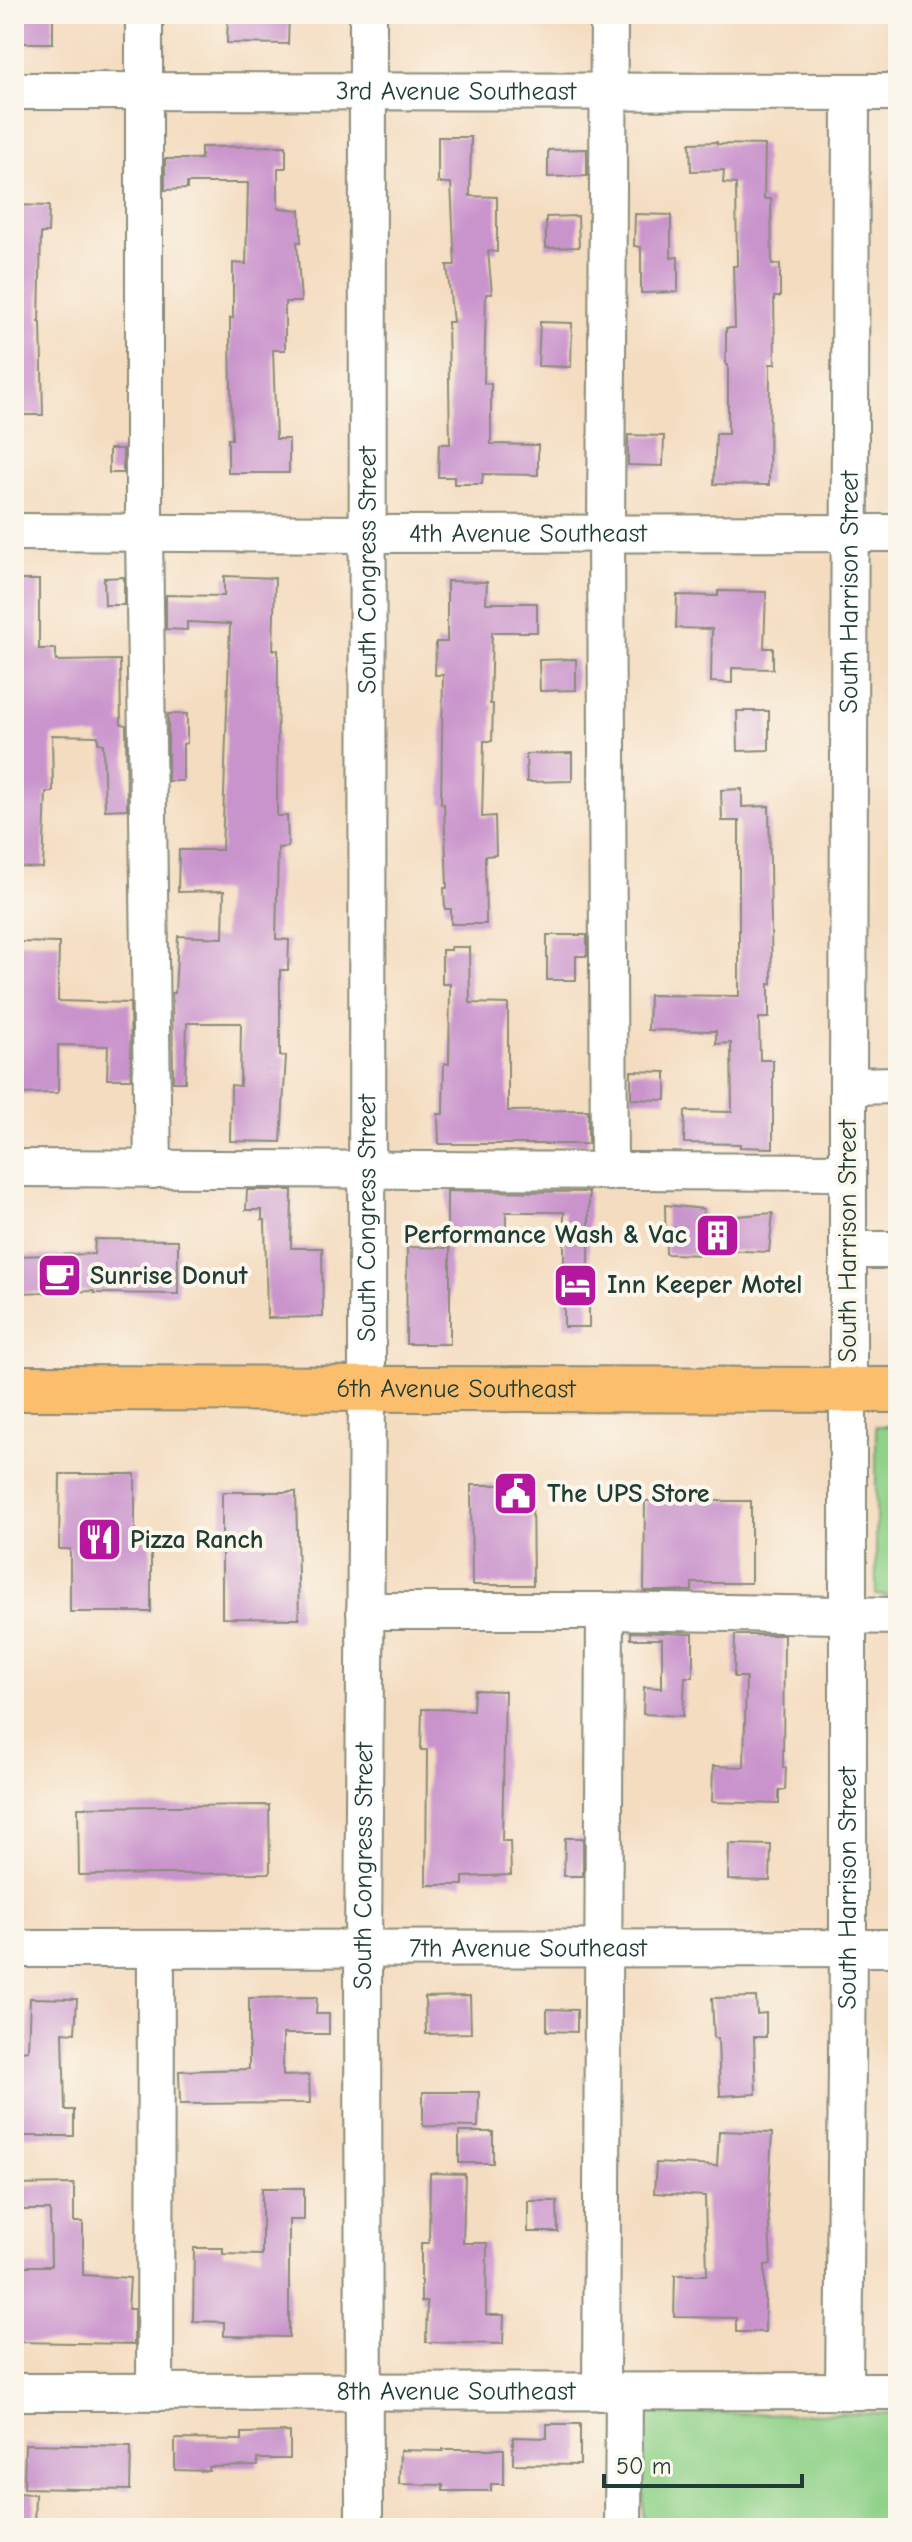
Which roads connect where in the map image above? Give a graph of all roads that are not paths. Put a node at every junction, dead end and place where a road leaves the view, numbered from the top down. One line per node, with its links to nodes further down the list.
1 (144, 14): 6 (street)
2 (368, 14): 4 (street, South Congress Street)
3 (609, 14): 7 (street)
4 (368, 90): 6 (street, 3rd Avenue Southeast); 7 (street, 3rd Avenue Southeast); 15 (street, South Congress Street)
5 (14, 91): 6 (street, 3rd Avenue Southeast)
6 (144, 92): 11 (street)
7 (609, 92): 8 (street, 3rd Avenue Southeast); 12 (street)
8 (851, 92): 9 (street, 3rd Avenue Southeast); 13 (street, South Harrison Street)
9 (898, 92)
10 (14, 532): 11 (street, 4th Avenue Southeast)
11 (144, 533): 15 (street, 4th Avenue Southeast); 19 (street)
12 (606, 533): 13 (street, 4th Avenue Southeast); 15 (street, 4th Avenue Southeast); 21 (street)
13 (849, 533): 14 (street, 4th Avenue Southeast); 17 (street, South Harrison Street)
14 (898, 533)
15 (367, 534): 20 (street, South Congress Street)
16 (898, 1085): 17 (street)
17 (848, 1086): 22 (street, South Harrison Street)
18 (14, 1168): 19 (street)
19 (153, 1170): 20 (street)
20 (367, 1171): 21 (street); 26 (street, South Congress Street)
21 (609, 1172): 22 (street)
22 (848, 1172): 23 (street, South Harrison Street)
23 (848, 1250): 24 (street); 27 (street, South Harrison Street)
24 (898, 1250)
25 (14, 1388): 26 (highway, 6th Avenue Southeast)
26 (367, 1389): 27 (highway, 6th Avenue Southeast); 29 (street, South Congress Street)
27 (848, 1390): 28 (highway, 6th Avenue Southeast); 31 (street, South Harrison Street)
28 (898, 1390)
29 (365, 1611): 30 (street); 38 (street, South Congress Street)
30 (605, 1611): 31 (street); 35 (street)
31 (848, 1616): 32 (street); 36 (street, South Harrison Street)
32 (898, 1616)
33 (898, 1948): 36 (street, 7th Avenue Southeast)
34 (14, 1949): 37 (street, 7th Avenue Southeast)
35 (602, 1949): 36 (street, 7th Avenue Southeast); 38 (street, 7th Avenue Southeast); 44 (street)
36 (848, 1949): 39 (street, South Harrison Street)
37 (156, 1950): 38 (street, 7th Avenue Southeast); 40 (street)
38 (363, 1950): 43 (street, South Congress Street)
39 (844, 2390): 41 (street, 8th Avenue Southeast); 44 (street, 8th Avenue Southeast)
40 (155, 2391): 42 (street, 8th Avenue Southeast); 43 (street, 8th Avenue Southeast)
41 (898, 2391)
42 (14, 2392)
43 (363, 2392): 44 (street, 8th Avenue Southeast); 45 (street, South Congress Street)
44 (613, 2392): 46 (street)
45 (364, 2516)
46 (623, 2528)

